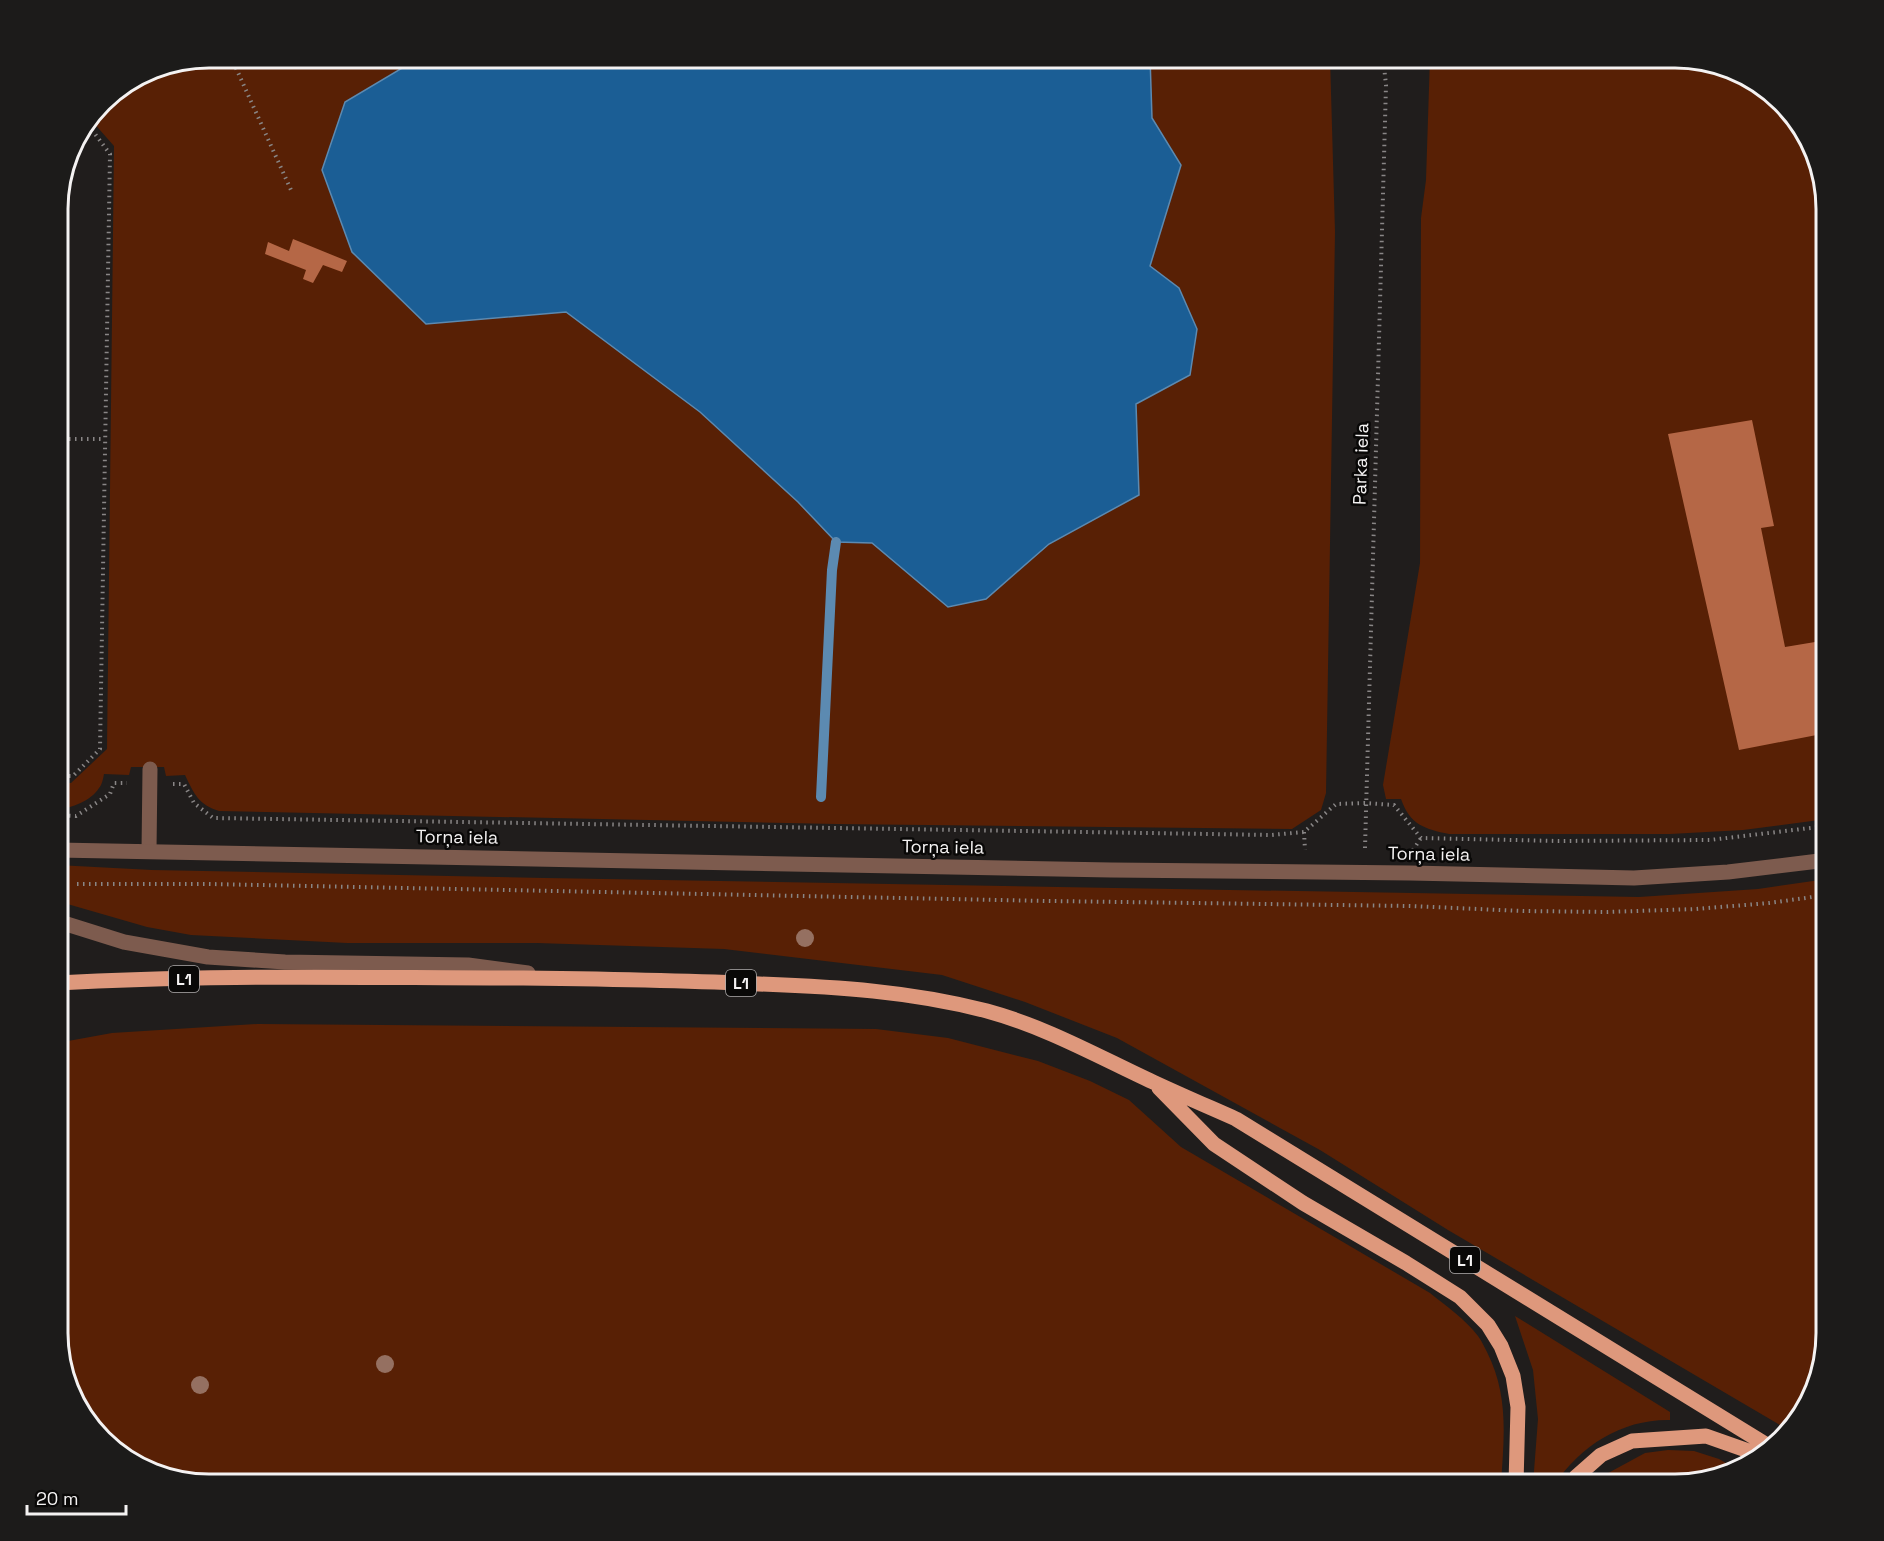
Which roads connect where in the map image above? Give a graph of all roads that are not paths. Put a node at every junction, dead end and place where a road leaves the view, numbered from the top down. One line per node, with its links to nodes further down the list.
1 (150, 776): 3 (street)
2 (68, 850): 3 (street, Torņa iela)
3 (149, 851): 4 (street, Torņa iela)
4 (1816, 861)
5 (68, 924): 6 (street)
6 (570, 979): 7 (main road, L1); 8 (main road, L1)
7 (68, 982)
8 (1154, 1083): 9 (main road, L1); 11 (main road)
9 (1763, 1444)
10 (1751, 1452): 12 (main road)
11 (1515, 1474)
12 (1579, 1474)

